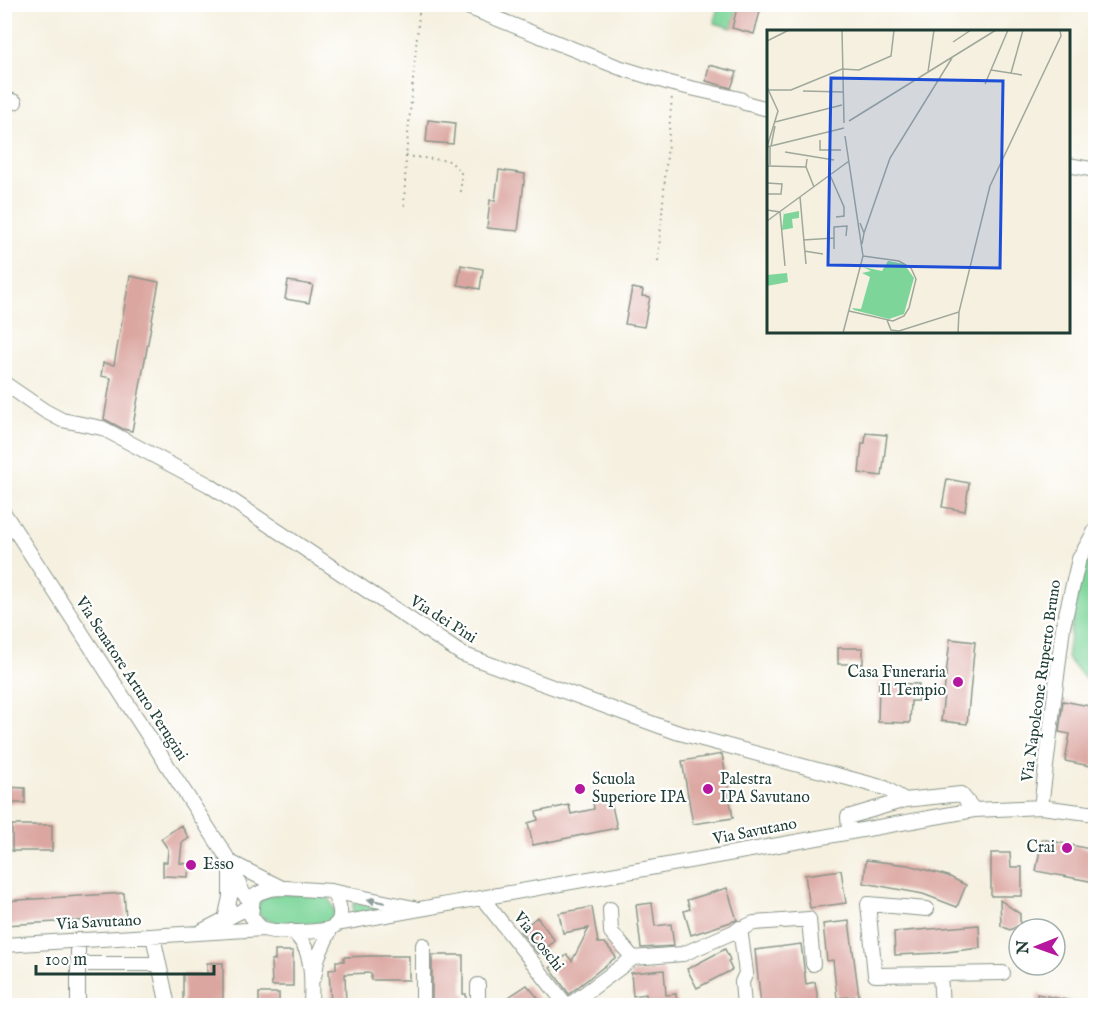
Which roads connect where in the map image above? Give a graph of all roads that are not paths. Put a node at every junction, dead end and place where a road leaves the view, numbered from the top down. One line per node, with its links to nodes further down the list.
1 (460, 4): 2 (street)
2 (767, 109)
3 (1070, 165): 4 (street)
4 (1095, 170)
5 (4, 383): 8 (street, Via dei Pini)
6 (4, 513): 13 (street, Via Senatore Arturo Perugini)
7 (1095, 529): 9 (street, Via Napoleone Ruperto Bruno)
8 (905, 800): 10 (street); 12 (street)
9 (1041, 807): 10 (street, Via Savutano); 11 (street, Via Savutano)
10 (975, 810): 12 (street, Via Savutano)
11 (1095, 814)
12 (849, 831): 16 (street, Via Savutano)
13 (230, 862): 14 (street); 17 (street, Via Senatore Arturo Perugini); 21 (street)
14 (282, 888): 15 (street); 17 (street)
15 (331, 891): 20 (street, one-way to 15); 22 (street)
16 (483, 899): 20 (street, Via Savutano); 44 (street, Via Coschi)
17 (251, 904): 21 (street); 24 (street, Via Senatore Arturo Perugini)
18 (610, 909): 31 (street)
19 (927, 909): 36 (street)
20 (422, 910): 22 (street, Via Savutano)
21 (225, 920): 26 (street)
22 (333, 926): 25 (street, Via Savutano); 38 (street)
23 (740, 928): 31 (street); 34 (street); 45 (street)
24 (263, 929): 25 (street, Via Savutano); 26 (street, Via Savutano)
25 (291, 931): 38 (street)
26 (195, 935): 27 (street, Via Savutano)
27 (153, 936): 28 (street, Via Savutano); 33 (street)
28 (78, 940): 29 (street, Via Savutano); 32 (street)
29 (4, 945)
30 (423, 945): 42 (street)
31 (633, 958): 44 (street)
32 (78, 964): 33 (street); 39 (street)
33 (159, 964): 40 (street)
34 (813, 964)
35 (1003, 973): 36 (street)
36 (940, 975): 46 (street)
37 (478, 985): 43 (street)
38 (312, 988): 41 (street)
39 (78, 1005)
40 (168, 1005)
41 (311, 1005)
42 (423, 1005)
43 (478, 1005)
44 (568, 1005)
45 (744, 1005)
46 (942, 1005)

